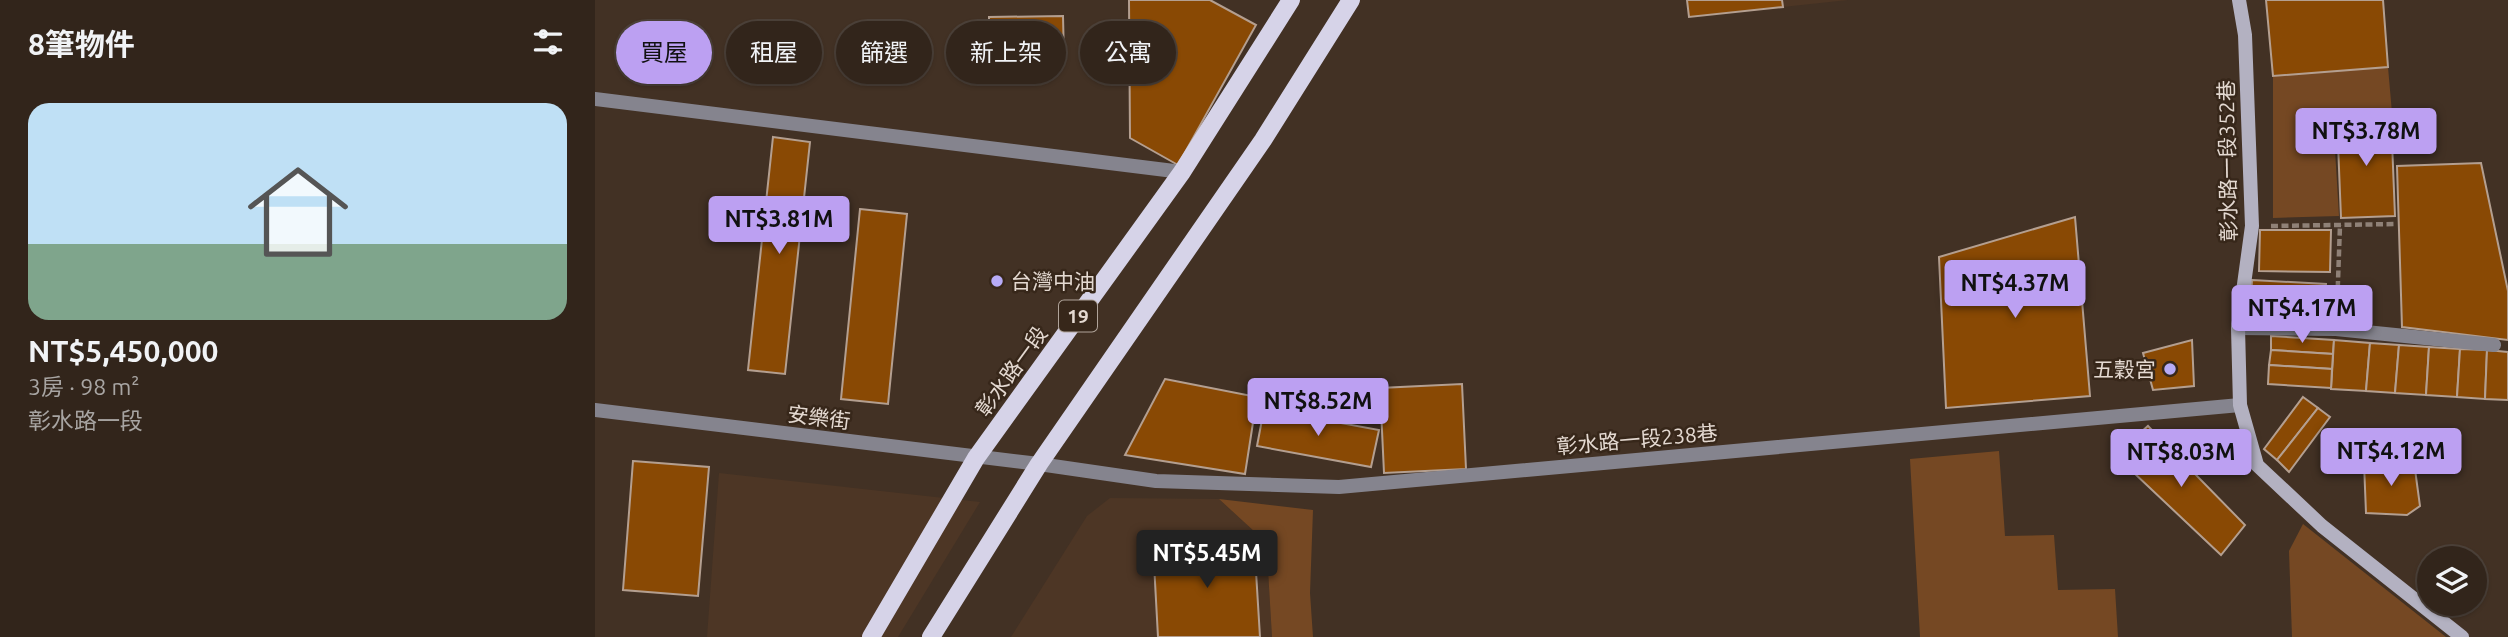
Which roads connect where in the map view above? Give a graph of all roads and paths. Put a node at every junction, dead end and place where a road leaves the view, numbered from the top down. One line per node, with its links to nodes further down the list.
1 (1291, 0): 5 (main road, 彰水路一段 / 19)
2 (1351, 0): 15 (main road, 19)
3 (2239, 0): 8 (street, 彰水路一段352巷)
4 (595, 99): 5 (street)
5 (1182, 172): 14 (main road, 彰水路一段 / 19)
6 (2396, 224): 7 (path)
7 (2340, 225): 8 (path); 10 (path)
8 (2252, 226): 9 (street, 彰水路一段352巷)
9 (2238, 328): 10 (street); 12 (street, 彰水路一段352巷)
10 (2336, 329): 11 (street)
11 (2494, 345)
12 (2240, 405): 15 (street, 彰水路一段238巷); 18 (street, 彰水路一段352巷)
13 (595, 410): 14 (street, 安樂街)
14 (977, 458): 15 (street, 安樂街); 16 (main road, 彰水路一段 / 19)
15 (1039, 464): 17 (main road, 19)
16 (871, 637)
17 (931, 637)
18 (2462, 637)

